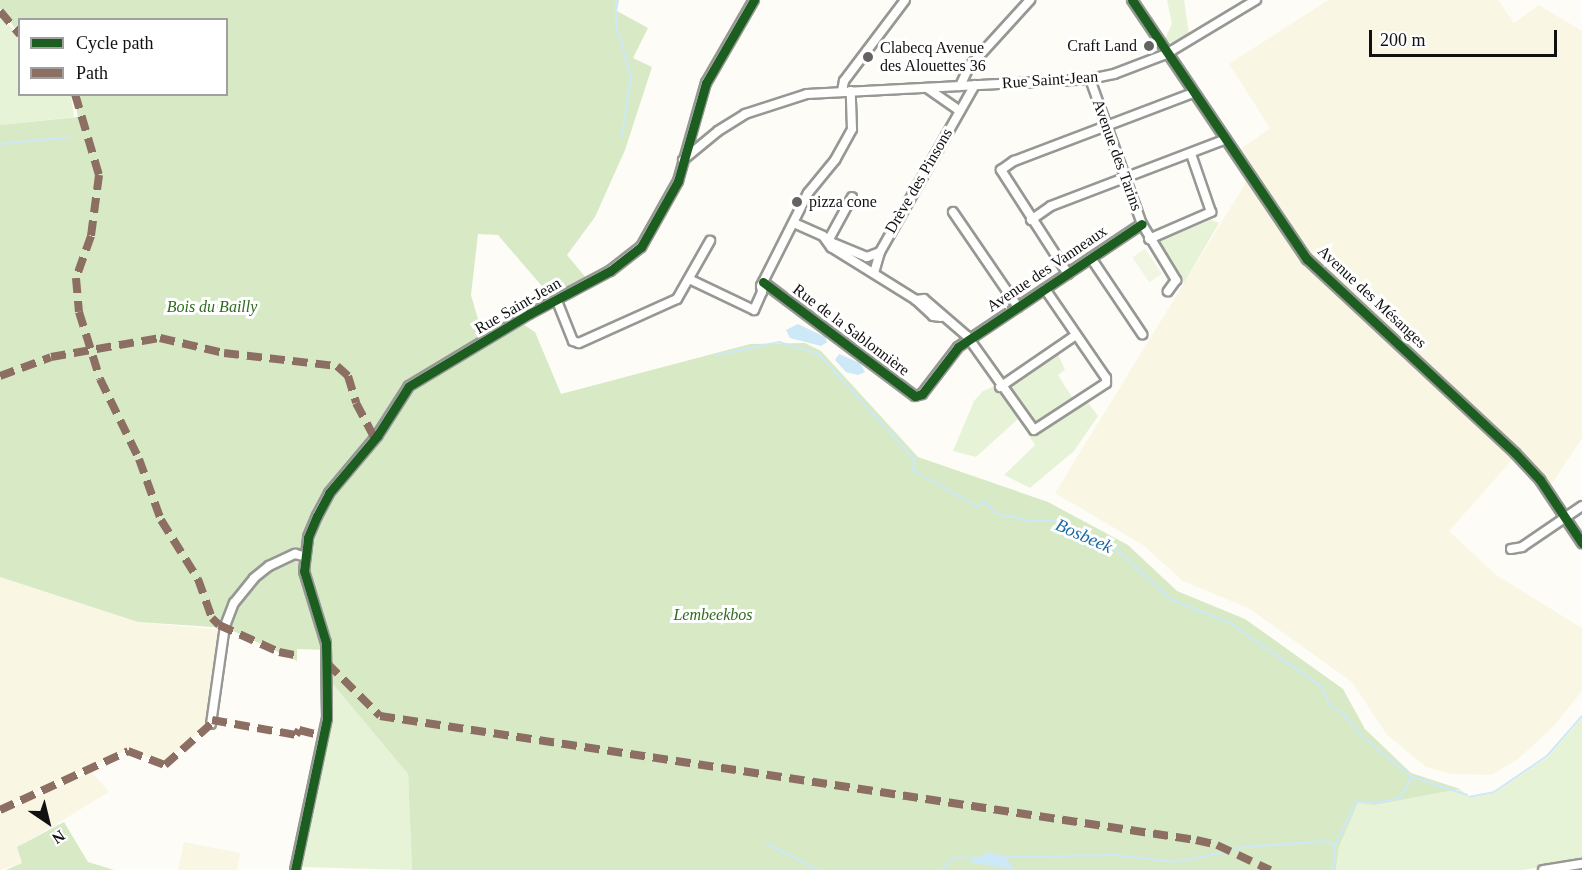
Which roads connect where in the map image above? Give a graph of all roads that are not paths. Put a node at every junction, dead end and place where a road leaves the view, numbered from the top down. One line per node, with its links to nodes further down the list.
1 (754, 0): 20 (street)
2 (904, 0): 7 (street)
3 (1030, 0): 10 (street)
4 (1132, 0): 6 (street, Avenue des Mésanges)
5 (1256, 0): 6 (street, Rue Saint-Jean)
6 (1166, 54): 8 (street, Rue Saint-Jean); 15 (street, Avenue des Mésanges)
7 (850, 74): 13 (street); 14 (street)
8 (1090, 79): 9 (street, Rue Saint-Jean); 17 (street, Avenue des Tarins)
9 (975, 85): 10 (street, Rue Saint-Jean); 16 (street, Drève des Pinsons)
10 (960, 86): 11 (street, Rue Saint-Jean)
11 (927, 88): 13 (street, Rue Saint-Jean); 16 (street, Drève des Pinsons)
12 (851, 90): 13 (street, Rue Saint-Jean); 14 (street, Rue Saint-Jean); 25 (street)
13 (861, 90)
14 (842, 91): 20 (street, Rue Saint-Jean)
15 (1193, 93): 17 (street); 18 (street, Avenue des Mésanges)
16 (960, 111): 30 (street, Drève des Pinsons)
17 (1106, 126): 21 (street, Avenue des Tarins); 24 (street)
18 (1226, 139): 19 (street); 47 (street, Avenue des Mésanges)
19 (1191, 154): 21 (street); 27 (street)
20 (683, 160): 40 (street, Rue Saint-Jean)
21 (1126, 178): 24 (street); 26 (street, Avenue des Tarins)
22 (852, 196): 29 (street)
23 (954, 212): 41 (street)
24 (1031, 220): 35 (street)
25 (794, 223): 29 (street); 37 (street)
26 (1142, 224): 27 (street, Avenue des Tarins); 32 (street, Avenue des Vanneaux)
27 (1149, 239): 39 (street, Avenue des Tarins)
28 (710, 241): 36 (street)
29 (828, 241): 31 (street); 33 (street)
30 (880, 252): 31 (street, Drève des Pinsons); 34 (street, Drève des Pinsons)
31 (867, 257): 33 (street)
32 (1091, 258): 35 (street, Avenue des Vanneaux); 42 (street)
33 (862, 266): 34 (street)
34 (874, 273): 44 (street)
35 (1068, 274): 38 (street, Avenue des Vanneaux)
36 (689, 279): 37 (street); 40 (street)
37 (763, 282): 44 (street, Rue de la Sablonnière)
38 (1045, 289): 41 (street, Avenue des Vanneaux); 43 (street)
39 (1168, 291)
40 (557, 301): 50 (street, Rue Saint-Jean)
41 (1018, 307): 44 (street, Avenue des Vanneaux)
42 (1142, 334)
43 (1076, 335): 45 (street); 45 (street)
44 (970, 339): 45 (street)
45 (1000, 387)
46 (1582, 506): 47 (street)
47 (1566, 517): 48 (street, Avenue des Mésanges); 49 (street)
48 (1582, 543)
49 (1511, 549)
50 (304, 556): 51 (street); 53 (street)
51 (211, 724)
52 (1582, 864): 54 (street)
53 (296, 870)
54 (1543, 870)

